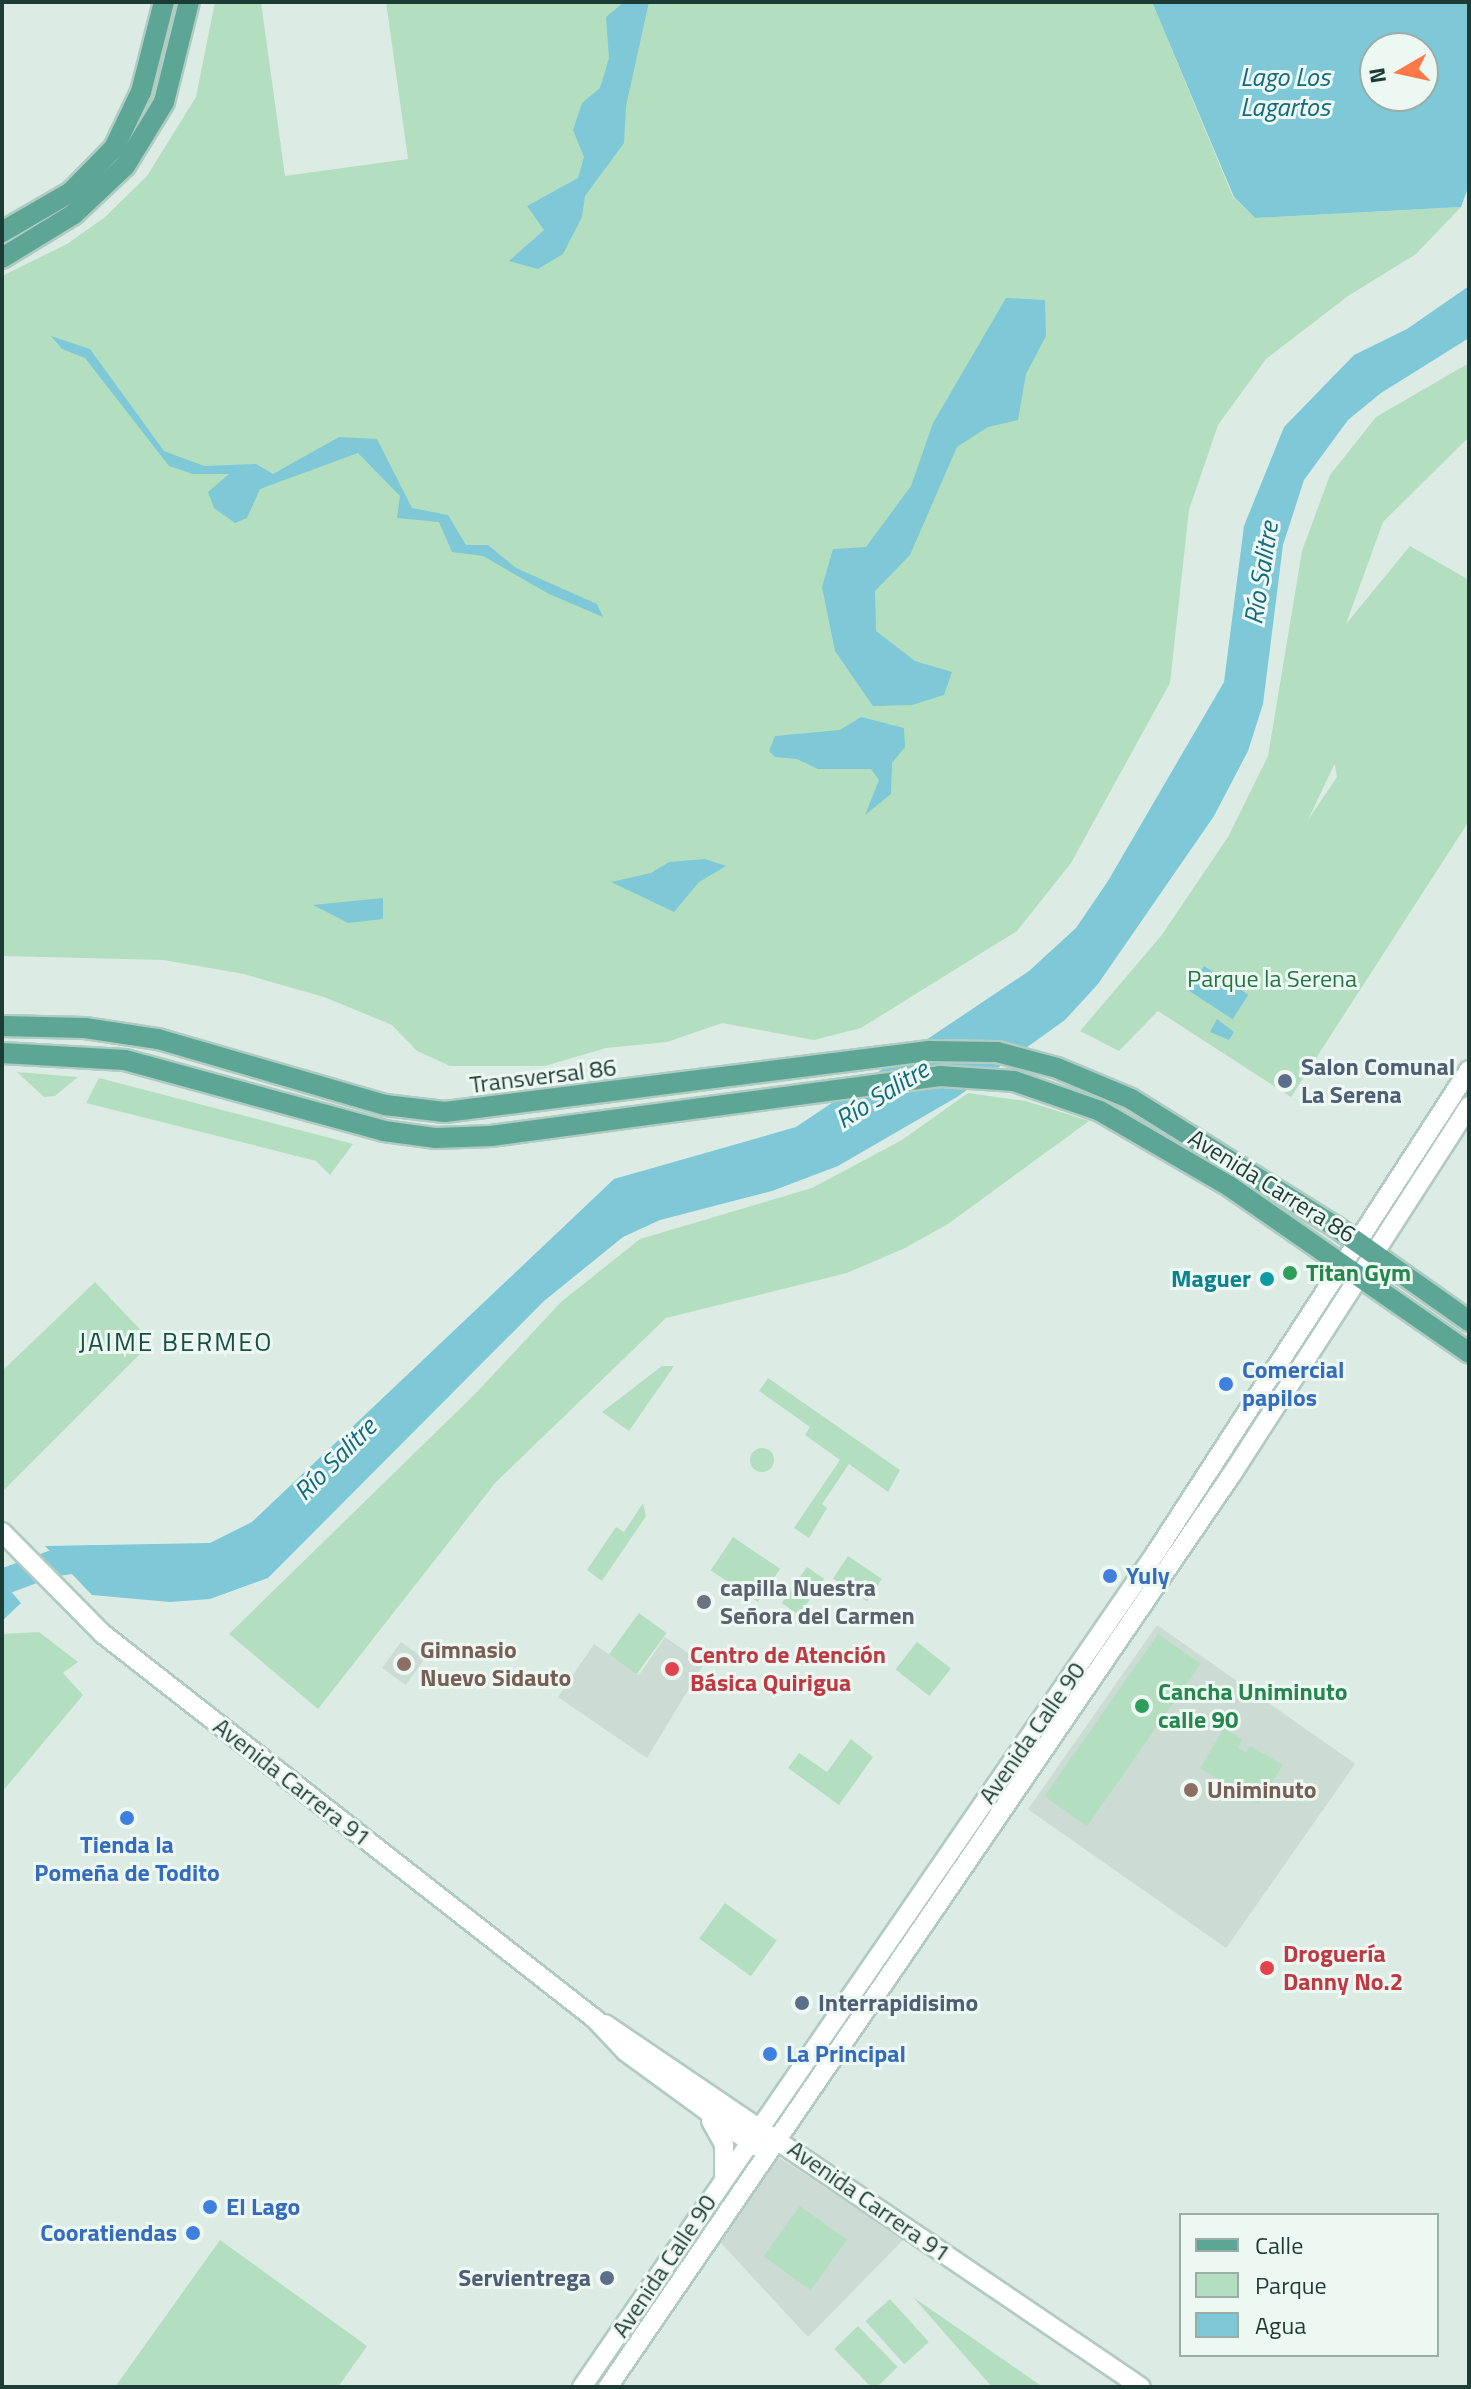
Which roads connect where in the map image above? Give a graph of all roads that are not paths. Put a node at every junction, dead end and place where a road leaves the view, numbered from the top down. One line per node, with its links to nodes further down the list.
1 (164, 2): 3 (main road)
2 (189, 2): 4 (main road)
3 (2, 232)
4 (2, 258)
5 (2, 1026): 8 (main road, Transversal 86)
6 (2, 1053): 11 (main road, Avenida Carrera 86)
7 (1469, 1070): 10 (main road, Avenida Calle 90)
8 (1095, 1081): 10 (main road, Avenida Carrera 86)
9 (1469, 1106): 10 (main road, Avenida Calle 90)
10 (1366, 1247): 11 (main road, Avenida Calle 90); 12 (main road, Avenida Carrera 86)
11 (1353, 1268): 13 (main road, Avenida Carrera 86); 17 (main road, Avenida Calle 90); 18 (main road, Avenida Calle 90)
12 (1469, 1321)
13 (1469, 1353)
14 (6, 1537): 15 (main road, Avenida Carrera 91)
15 (595, 2019): 16 (main road, Avenida Carrera 91); 17 (main road, Avenida Carrera 91)
16 (701, 2110): 19 (main road, Avenida Carrera 91); 21 (main road)
17 (759, 2124): 18 (main road, Avenida Carrera 91); 19 (main road, Avenida Calle 90)
18 (775, 2135): 20 (main road, Avenida Calle 90); 22 (main road, Avenida Carrera 91)
19 (747, 2141): 20 (main road, Avenida Carrera 91); 21 (main road, Avenida Calle 90)
20 (763, 2152): 24 (main road, Avenida Calle 90)
21 (724, 2177): 23 (main road, Avenida Calle 90)
22 (1114, 2378): 25 (main road, Avenida Carrera 91)
23 (582, 2387)
24 (608, 2387)
25 (1141, 2387)

